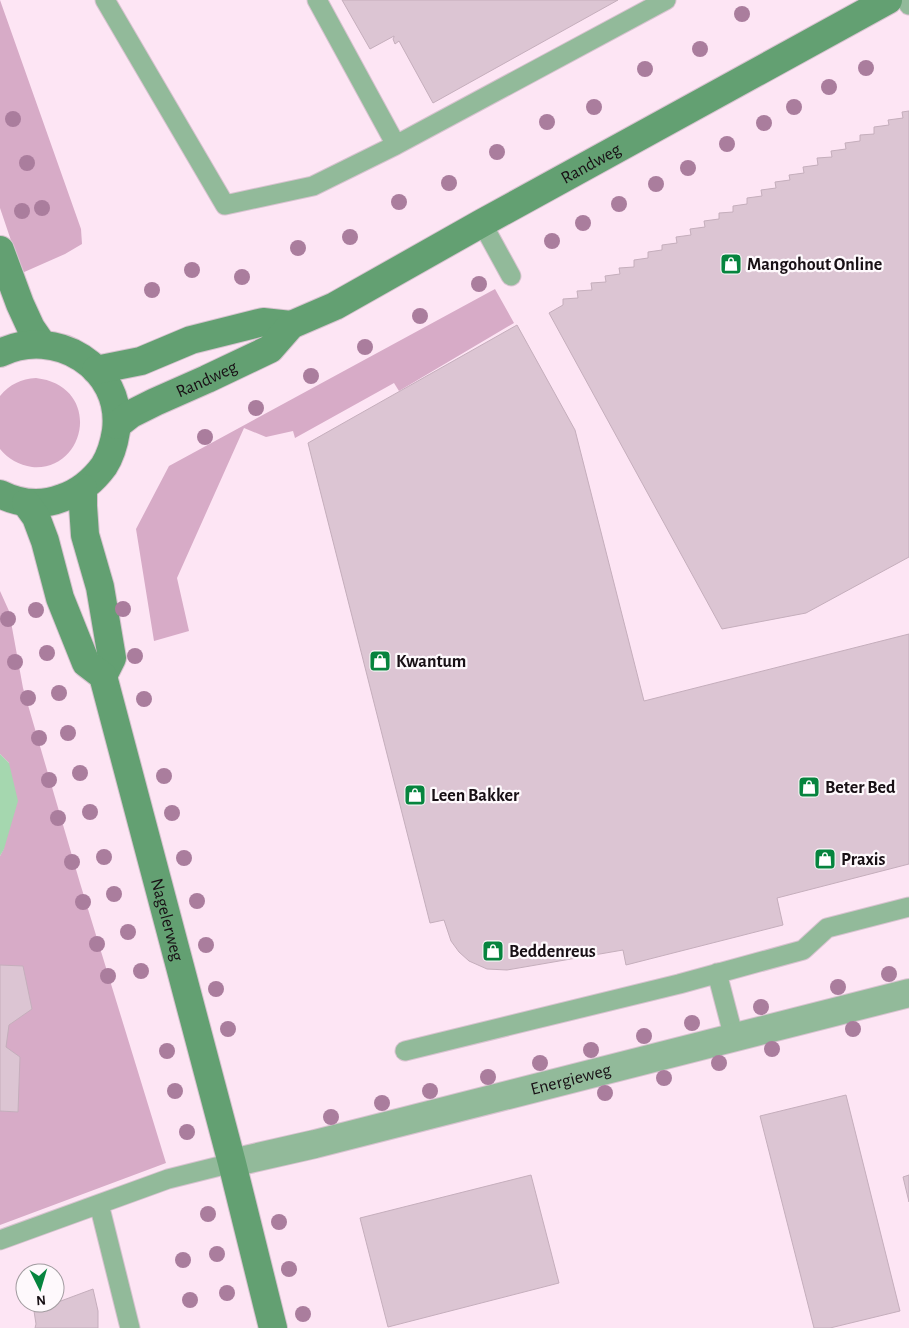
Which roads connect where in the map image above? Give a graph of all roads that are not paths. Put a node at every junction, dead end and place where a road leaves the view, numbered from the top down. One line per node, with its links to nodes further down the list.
1 (105, 0): 7 (lane)
2 (317, 0): 7 (lane)
3 (666, 0): 7 (lane)
4 (888, 0): 8 (street, Randweg)
5 (906, 0): 6 (lane)
6 (909, 5)
7 (396, 145)
8 (482, 223): 10 (lane); 11 (street, Randweg)
9 (0, 250): 12 (street)
10 (511, 276)
11 (291, 325): 14 (street, Randweg); 15 (street, Randweg)
12 (42, 344): 13 (street); 14 (street)
13 (0, 353)
14 (96, 370): 15 (street)
15 (117, 425): 16 (street)
16 (83, 488): 18 (street); 19 (street)
17 (0, 494): 18 (street)
18 (26, 503): 19 (street)
19 (104, 676): 25 (street, Nagelerweg)
20 (909, 907): 21 (lane)
21 (717, 973): 23 (lane); 24 (lane)
22 (909, 993): 23 (street, Energieweg)
23 (734, 1038): 25 (street, Energieweg)
24 (405, 1051)
25 (232, 1163): 26 (lane); 29 (street, Nagelerweg)
26 (99, 1204): 27 (lane); 28 (lane)
27 (0, 1240)
28 (130, 1328)
29 (273, 1328)

